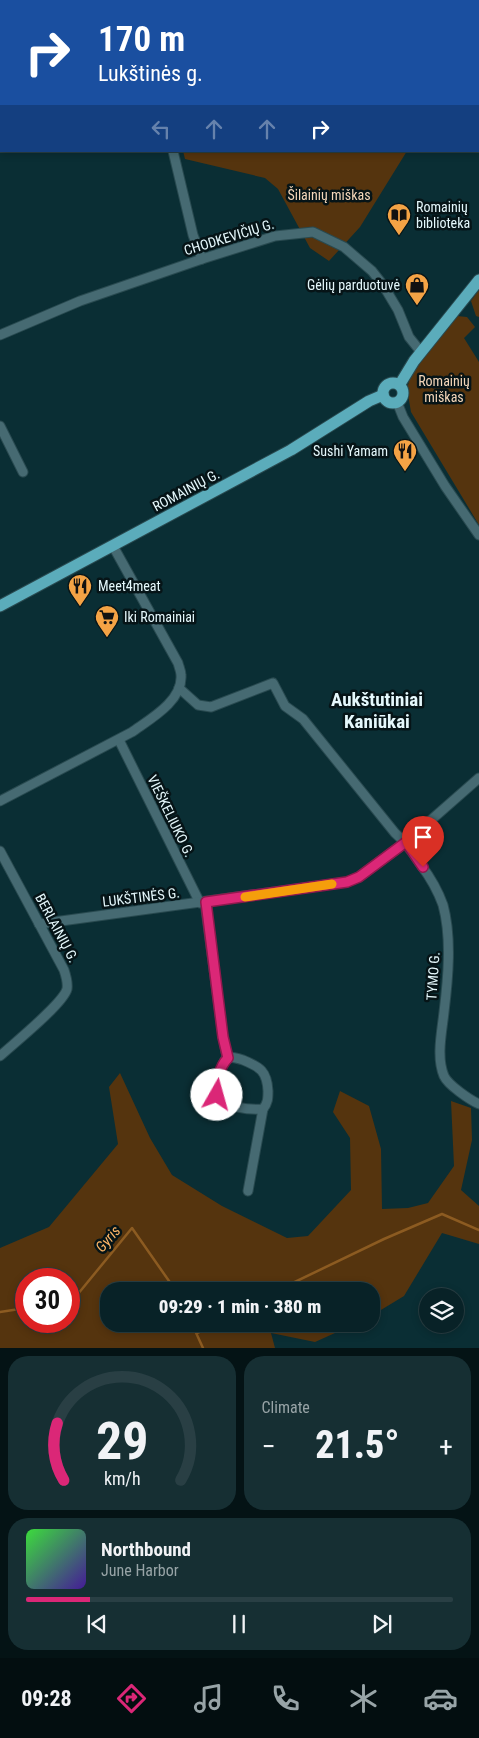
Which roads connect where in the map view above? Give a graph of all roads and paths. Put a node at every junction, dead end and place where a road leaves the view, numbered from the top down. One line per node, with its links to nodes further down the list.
1 (173, 152): 2 (street)
2 (202, 259): 4 (street, CHODKEVIČIŲ G.); 5 (street, CHODKEVIČIŲ G.)
3 (479, 280): 5 (main road)
4 (0, 335)
5 (421, 352): 6 (main road)
6 (400, 384): 7 (main road); 8 (main road)
7 (383, 395): 8 (main road); 12 (main road, ROMAINIŲ G.)
8 (397, 402): 11 (street)
9 (0, 426): 10 (street)
10 (23, 472)
11 (479, 535)
12 (113, 546): 13 (main road, ROMAINIŲ G.); 14 (street)
13 (0, 606)
14 (179, 688): 15 (street); 18 (street, TYMO G.)
15 (119, 740): 17 (street); 20 (street, VIEŠKELIUKO G.)
16 (479, 778): 18 (street, LUKŠTINĖS G.)
17 (0, 801)
18 (406, 842): 20 (street, LUKŠTINĖS G.); 24 (street, TYMO G.)
19 (0, 851): 21 (street, BERLAINIŲ G.)
20 (203, 903): 21 (street, LUKŠTINĖS G.); 23 (street, VIEŠKELIUKO G.)
21 (39, 924): 22 (street, BERLAINIŲ G.)
22 (0, 1056)
23 (228, 1058): 25 (street); 25 (street)
24 (479, 1104)
25 (263, 1109): 26 (street)
26 (248, 1191)

